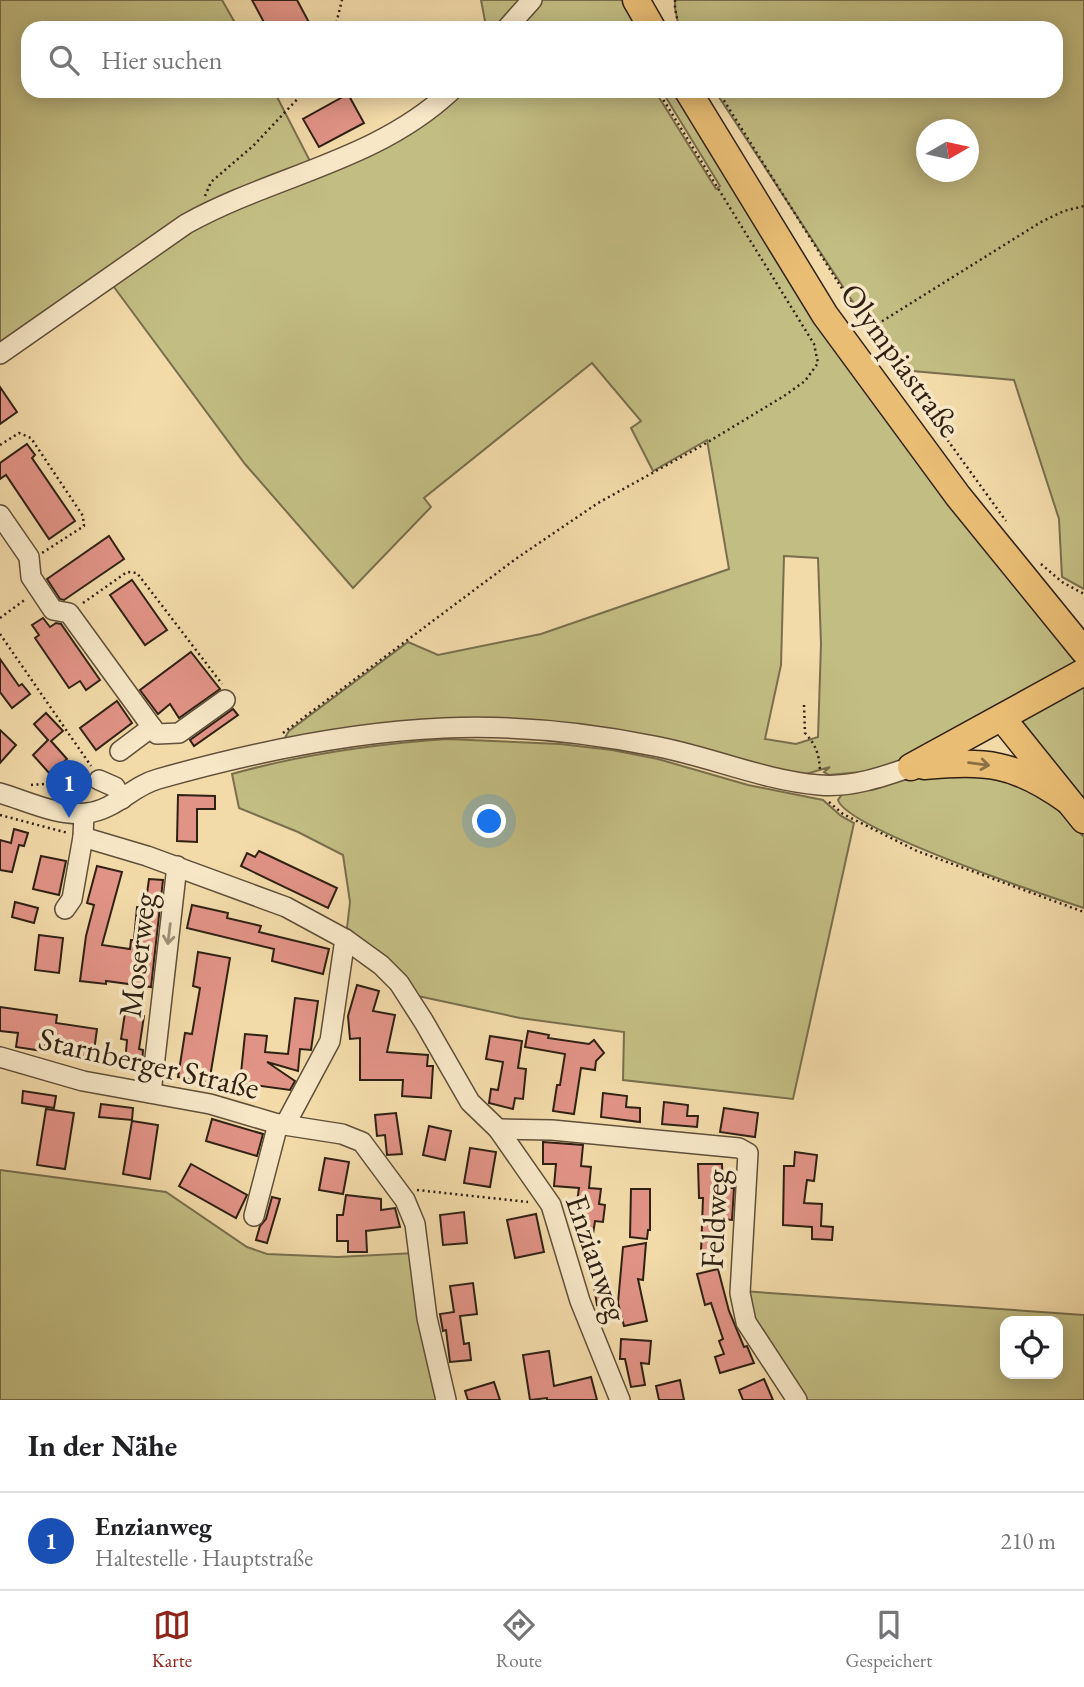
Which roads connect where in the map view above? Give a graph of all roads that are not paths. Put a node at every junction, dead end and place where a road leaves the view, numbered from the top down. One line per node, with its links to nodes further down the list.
1 (532, 0): 3 (street)
2 (636, 0): 4 (main road)
3 (513, 21)
4 (648, 21)
5 (443, 98): 7 (street)
6 (692, 98): 9 (main road, Olympiastraße)
7 (0, 354)
8 (0, 515): 12 (street)
9 (1084, 658): 11 (main road)
10 (225, 700): 12 (street)
11 (1002, 718): 14 (main road); 18 (main road)
12 (152, 727): 13 (street)
13 (120, 751)
14 (911, 767): 17 (street); 18 (main road, one-way to 18)
15 (99, 780): 17 (street)
16 (0, 793): 19 (street)
17 (122, 799): 19 (street)
18 (1067, 800): 20 (main road)
19 (84, 814): 21 (street)
20 (1084, 820)
21 (83, 836): 22 (street, Enzianweg); 23 (street)
22 (177, 866): 24 (street, Enzianweg); 26 (street, Moserweg, one-way to 26)
23 (65, 909)
24 (345, 939): 27 (street, Starnberger Straße); 28 (street, Enzianweg)
25 (0, 1057): 26 (street, Starnberger Straße)
26 (151, 1093): 27 (street, Starnberger Straße)
27 (282, 1124): 29 (street); 30 (street, Starnberger Straße)
28 (498, 1129): 31 (street, Enzianweg); 32 (street, Feldweg)
29 (254, 1216)
30 (446, 1400)
31 (620, 1400)
32 (797, 1400)

